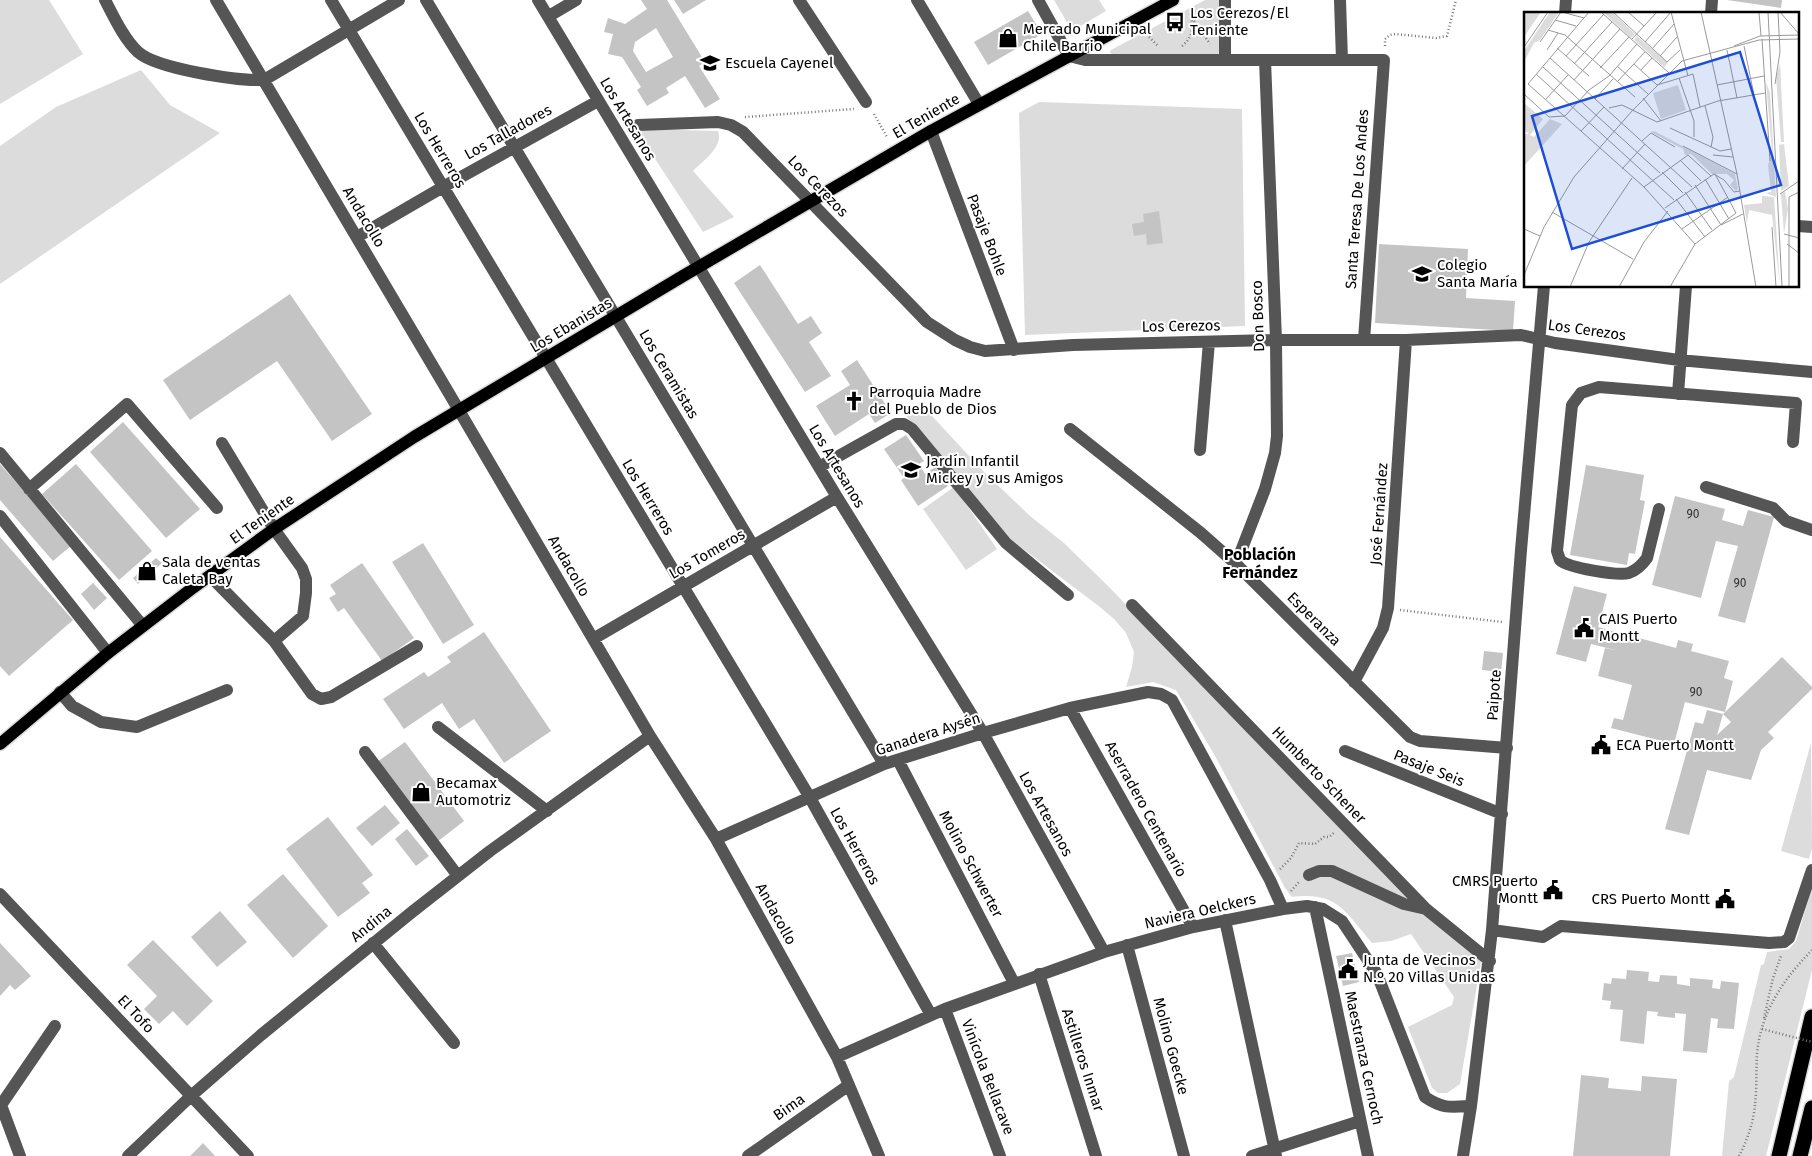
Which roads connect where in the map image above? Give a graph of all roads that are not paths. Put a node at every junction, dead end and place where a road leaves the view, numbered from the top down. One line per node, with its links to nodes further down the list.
1 (105, 0): 20 (street)
2 (216, 0): 20 (street, Andacollo)
3 (331, 0): 15 (street, Los Herreros)
4 (398, 0): 15 (street)
5 (426, 0): 26 (street, Los Ceramistas)
6 (538, 0): 14 (street, Los Artesanos)
7 (576, 0): 14 (street)
8 (799, 0): 23 (street)
9 (918, 0): 22 (street)
10 (1038, 0): 16 (street)
11 (1173, 0): 16 (main road, El Teniente)
12 (1225, 0): 17 (street)
13 (1340, 0): 19 (street)
14 (549, 16): 21 (street, Los Artesanos)
15 (349, 30): 20 (street); 27 (street, Los Herreros)
16 (1069, 56): 17 (street); 22 (main road, El Teniente)
17 (1225, 60): 18 (street)
18 (1265, 60): 19 (street); 34 (street, Don Bosco)
19 (1342, 60): 35 (street, Santa Teresa De Los Andes)
20 (264, 80): 29 (street, Andacollo)
21 (598, 101): 26 (street, Los Talladores); 30 (street, Los Artesanos)
22 (979, 104): 25 (main road, El Teniente)
23 (868, 105)
24 (638, 125): 28 (street, Los Cerezos)
25 (931, 131): 28 (main road, El Teniente); 39 (street, Pasaje Bohle)
26 (514, 147): 27 (street, Los Talladores); 33 (street, Los Ceramistas)
27 (443, 187): 29 (street, Los Talladores); 40 (street, Los Herreros)
28 (810, 201): 30 (main road, El Teniente); 39 (street, Los Cerezos)
29 (357, 237): 44 (street, Andacollo)
30 (698, 267): 33 (main road, Los Ebanistas); 50 (street, Los Artesanos)
31 (1544, 288): 37 (street, Paipote)
32 (1686, 288): 41 (street)
33 (616, 317): 40 (main road, Los Ebanistas); 59 (street, Los Ceramistas)
34 (1276, 340): 35 (street, Los Cerezos); 38 (street, Los Cerezos); 60 (street, Don Bosco)
35 (1364, 340): 36 (street, Los Cerezos)
36 (1406, 340): 37 (street, Los Cerezos); 70 (street, José Fernández)
37 (1540, 340): 41 (street, Los Cerezos); 78 (street, Paipote)
38 (1209, 342): 39 (street, Los Cerezos); 48 (street)
39 (1014, 350)
40 (546, 359): 44 (main road, Los Ebanistas); 62 (street, Los Herreros)
41 (1679, 360): 42 (street, Los Cerezos); 43 (street)
42 (1812, 372)
43 (1678, 394): 46 (street); 55 (street)
44 (460, 410): 57 (main road, El Teniente); 66 (street, Andacollo)
45 (1070, 429): 60 (street, Esperanza)
46 (1793, 442)
47 (222, 443): 57 (street)
48 (1200, 450)
49 (0, 453): 52 (street)
50 (819, 467): 53 (street, Los Artesanos); 63 (street)
51 (1706, 487): 58 (street)
52 (29, 489): 54 (street); 65 (street)
53 (837, 498): 59 (street, Los Tomeros); 75 (street, Los Artesanos)
54 (217, 508)
55 (1659, 509)
56 (0, 516): 69 (street)
57 (274, 529): 61 (main road, El Teniente); 67 (street)
58 (1812, 530)
59 (753, 546): 62 (street, Los Tomeros); 82 (street, Los Ceramistas)
60 (1236, 564): 70 (street, Esperanza)
61 (210, 576): 65 (main road, El Teniente); 67 (street)
62 (683, 587): 66 (street, Los Tomeros); 83 (street, Los Herreros)
63 (1068, 594)
64 (1132, 605): 93 (street, Humberto Schener)
65 (143, 626): 69 (main road, El Teniente)
66 (593, 639): 76 (street, Andacollo)
67 (274, 641): 68 (street)
68 (417, 646)
69 (108, 653): 72 (main road, El Teniente)
70 (1354, 682): 78 (street, Esperanza)
71 (227, 690): 72 (street)
72 (60, 692): 77 (main road, El Teniente)
73 (1070, 708): 75 (street, Ganadera Aysén); 91 (street, Ganadera Aysén); 95 (street, Aserradero Centenario)
74 (438, 727): 84 (street)
75 (983, 733): 81 (street, Ganadera Aysén); 99 (street, Los Artesanos)
76 (650, 736): 84 (street, Andina); 86 (street, Andacollo)
77 (0, 744)
78 (1506, 748): 85 (street, Paipote)
79 (1345, 751): 85 (street, Pasaje Seis)
80 (365, 752): 89 (street)
81 (898, 760): 82 (street, Ganadera Aysén); 102 (street, Molino Schwerter)
82 (884, 764): 83 (street, Ganadera Aysén)
83 (809, 796): 86 (street, Ganadera Aysén); 104 (street, Los Herreros)
84 (547, 811): 89 (street, Andina)
85 (1502, 814): 96 (street, Paipote)
86 (716, 840): 108 (street, Andacollo)
87 (1812, 870): 96 (street)
88 (1309, 875): 93 (street)
89 (458, 876): 97 (street, Andina)
90 (0, 894): 110 (street, El Tofo)
91 (1282, 907): 92 (street, Naviera Oelckers); 94 (street, Naviera Oelckers)
92 (1315, 907): 111 (street, Naviera Oelckers); 113 (street, Maestranza Cernoch)
93 (1426, 909): 100 (street, Humberto Schener)
94 (1225, 920): 95 (street, Naviera Oelckers); 114 (street)
95 (1193, 927): 98 (street, Naviera Oelckers)
96 (1492, 930): 100 (street, Paipote)
97 (373, 943): 107 (street); 110 (street, Andina)
98 (1127, 945): 99 (street, Naviera Oelckers); 122 (street, Molino Goecke)
99 (1104, 952): 101 (street, Naviera Oelckers)
100 (1490, 961): 111 (street, Paipote)
101 (1038, 974): 102 (street, Naviera Oelckers); 121 (street, Astilleros Inmar)
102 (1014, 983): 103 (street, Naviera Oelckers)
103 (945, 1009): 104 (street, Naviera Oelckers); 120 (street, Vinícola Bellacave)
104 (931, 1015): 108 (street, Naviera Oelckers)
105 (1812, 1017): 126 (highway)
106 (55, 1026): 115 (street)
107 (454, 1043)
108 (837, 1057): 109 (street, Andacollo)
109 (850, 1085): 118 (street, Bima); 119 (street, Andacollo)
110 (191, 1096): 116 (street, Andina); 117 (street, El Tofo)
111 (1471, 1106): 125 (street, Paipote)
112 (1812, 1108): 127 (highway)
113 (1360, 1121): 114 (street); 124 (street, Maestranza Cernoch)
114 (1275, 1152): 123 (street)
115 (20, 1156)
116 (128, 1156)
117 (248, 1156)
118 (748, 1156)
119 (879, 1156)
120 (1000, 1156)
121 (1096, 1156)
122 (1184, 1156)
123 (1252, 1156)
124 (1368, 1156)
125 (1463, 1156)
126 (1779, 1156)
127 (1800, 1156)

